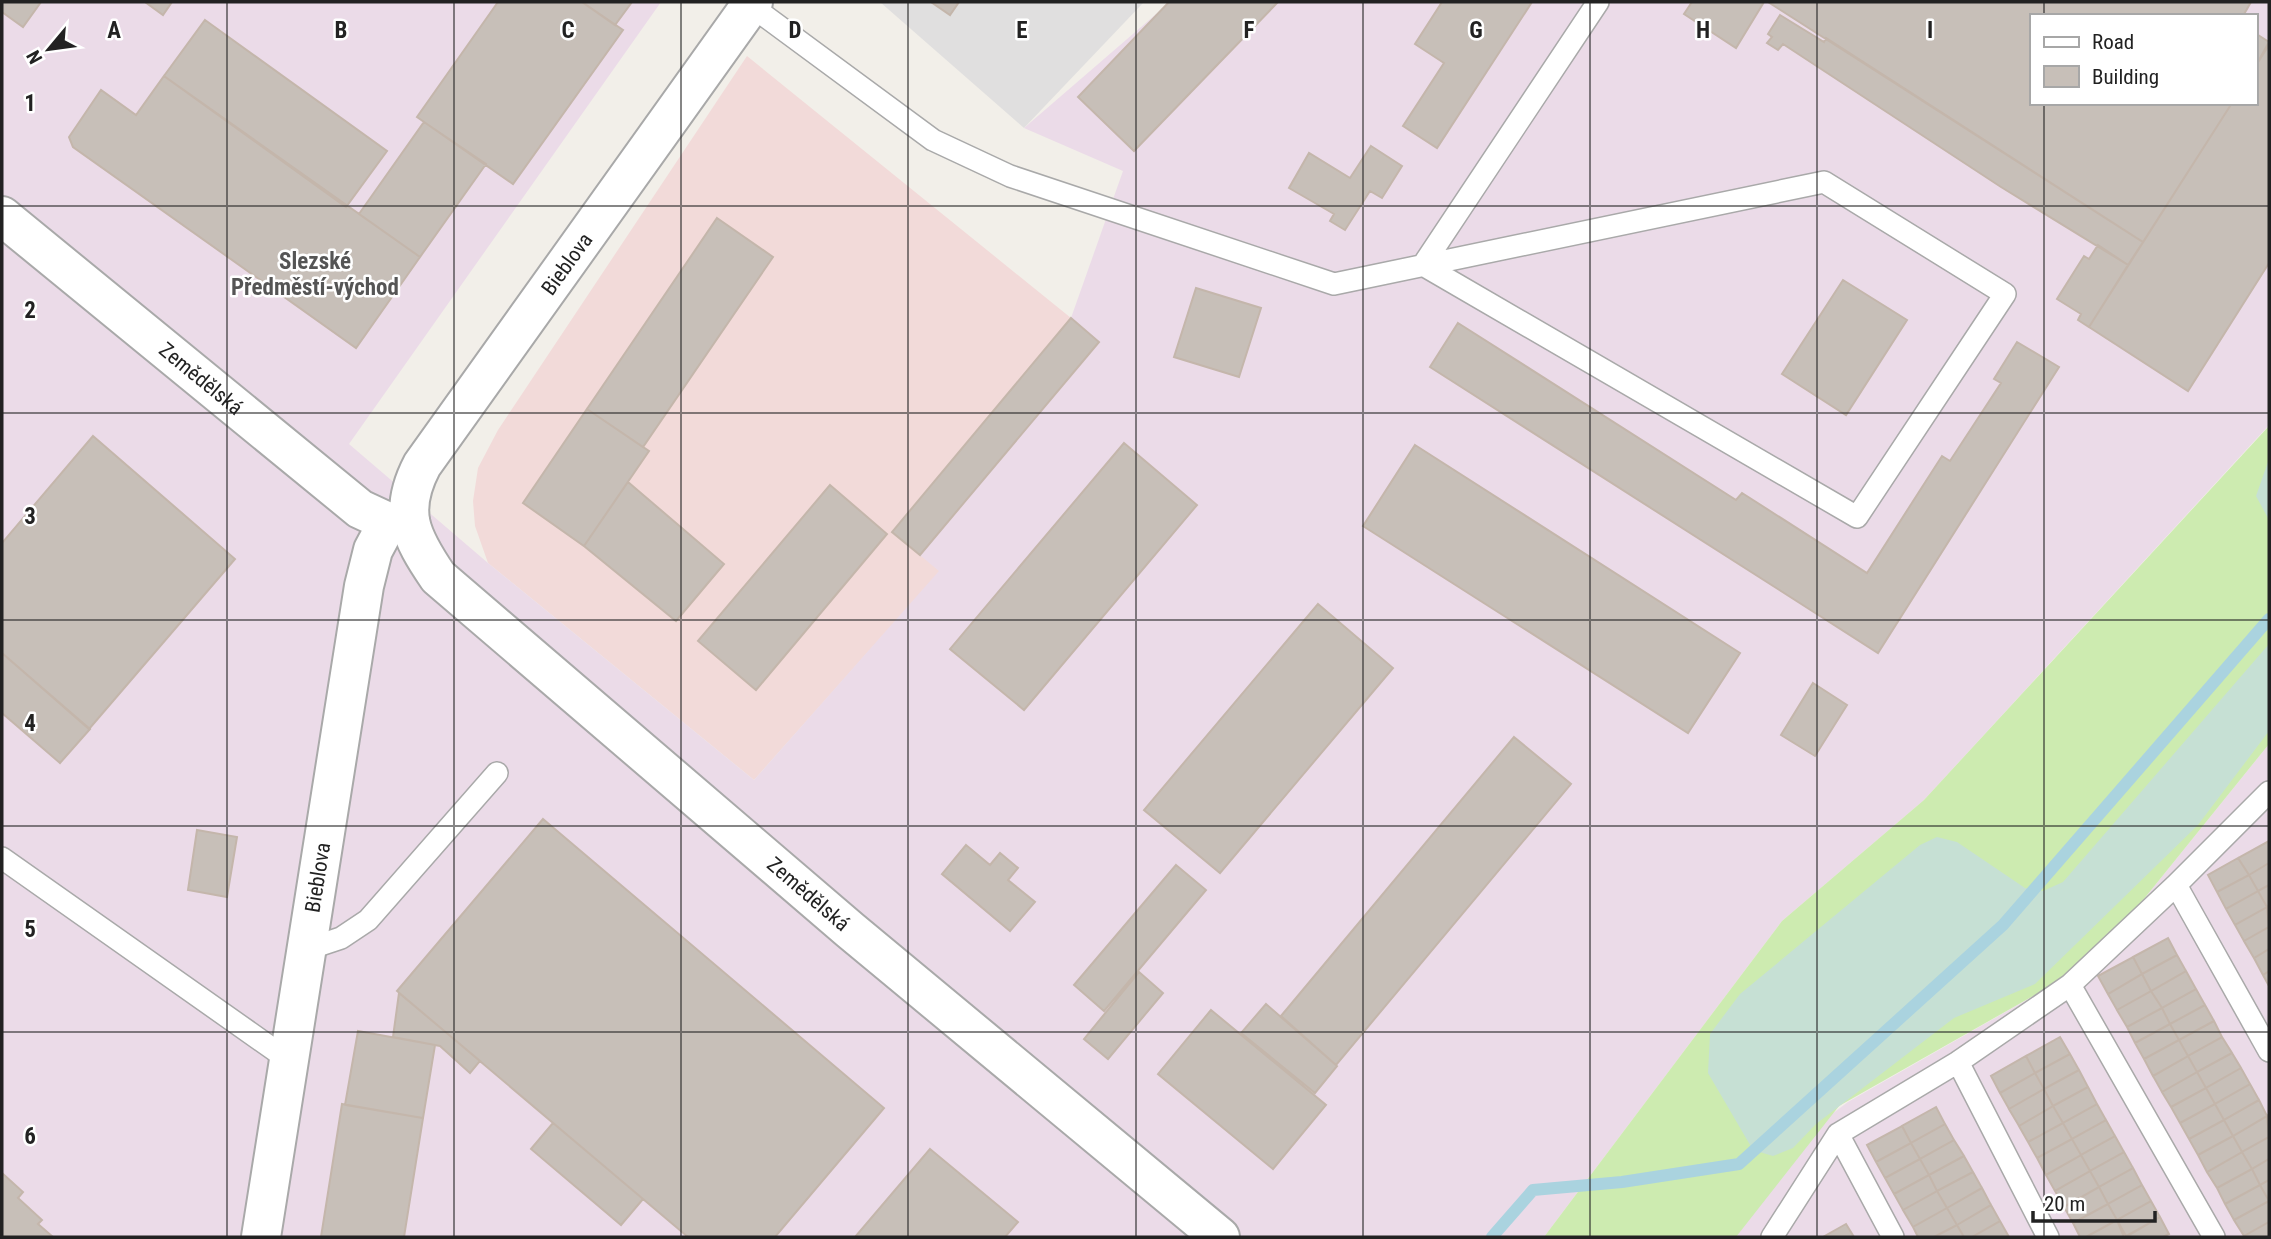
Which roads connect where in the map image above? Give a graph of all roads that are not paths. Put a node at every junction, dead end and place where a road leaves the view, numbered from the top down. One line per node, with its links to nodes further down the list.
1 (1598, 2): 4 (lane)
2 (752, 4): 4 (lane); 5 (street, Bieblova)
3 (2, 216): 5 (street, Zemědělská)
4 (1423, 265): 4 (lane)
5 (404, 526): 10 (street, Bieblova); 17 (street, Zemědělská)
6 (497, 773): 10 (lane)
7 (2269, 792): 9 (lane)
8 (2, 858): 13 (lane)
9 (2176, 885): 11 (lane); 12 (lane)
10 (308, 948): 13 (street, Bieblova)
11 (2070, 985): 14 (lane); 21 (lane)
12 (2269, 1051)
13 (290, 1061): 16 (street, Bieblova)
14 (1958, 1062): 15 (lane); 20 (lane)
15 (1838, 1133): 18 (lane); 19 (lane)
16 (261, 1237)
17 (1220, 1237)
18 (1772, 1237)
19 (1893, 1237)
20 (2048, 1237)
21 (2214, 1237)

